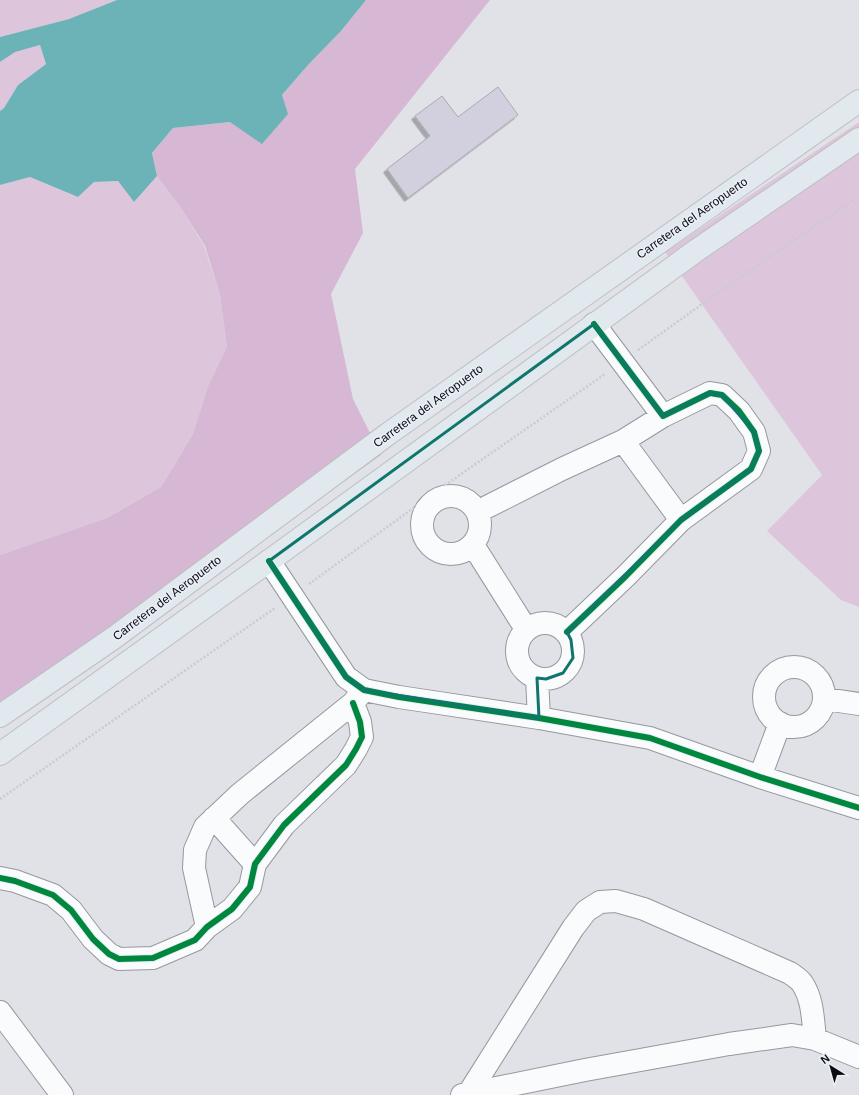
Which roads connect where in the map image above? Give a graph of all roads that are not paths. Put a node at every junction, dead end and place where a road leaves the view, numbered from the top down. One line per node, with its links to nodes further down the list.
1 (859, 101): 16 (main road, Carretera del Aeropuerto)
2 (859, 139): 3 (main road)
3 (594, 324): 4 (street); 9 (main road)
4 (663, 416): 5 (street); 7 (street)
5 (623, 441): 6 (street); 7 (street)
6 (477, 512): 8 (street); 8 (street)
7 (680, 520): 11 (street)
8 (473, 545): 10 (street)
9 (269, 561): 13 (street); 19 (main road)
10 (526, 629): 11 (street); 12 (street)
11 (567, 632): 12 (street)
12 (537, 678): 17 (street)
13 (358, 696): 17 (street); 22 (street); 23 (street)
14 (825, 699): 15 (street); 18 (street); 18 (street)
15 (859, 704)
16 (0, 716)
17 (539, 718): 20 (street)
18 (780, 723): 20 (street)
19 (0, 754)
20 (760, 776): 21 (street)
21 (859, 808)
22 (214, 818): 23 (street); 25 (street)
23 (255, 864): 25 (street)
24 (0, 878): 25 (street)
25 (207, 927)
26 (0, 1012): 30 (street)
27 (815, 1039): 28 (street); 29 (street); 29 (street)
28 (859, 1057)
29 (466, 1094)
30 (62, 1095)

